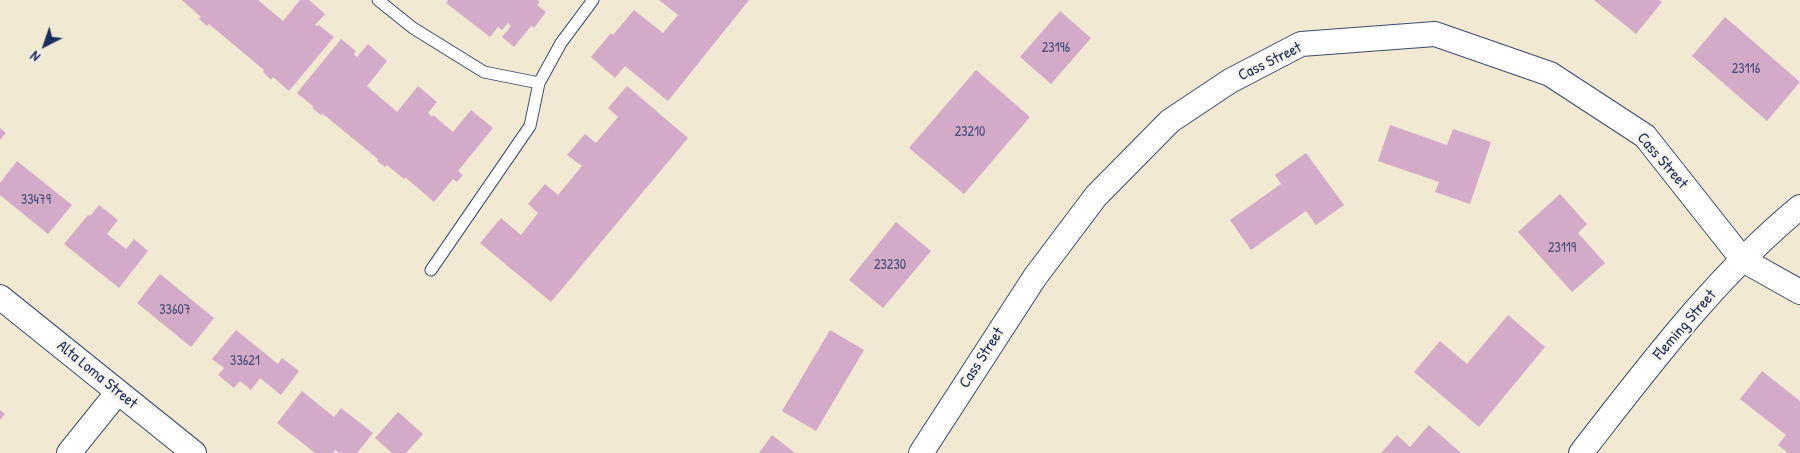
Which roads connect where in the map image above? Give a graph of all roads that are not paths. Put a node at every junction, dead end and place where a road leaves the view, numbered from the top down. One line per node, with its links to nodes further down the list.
1 (378, 0): 3 (lane)
2 (593, 0): 3 (lane)
3 (539, 83): 6 (lane)
4 (1800, 207): 5 (street, Fleming Street)
5 (1743, 260): 7 (street); 12 (street, Cass Street); 13 (street, Fleming Street)
6 (431, 270)
7 (1800, 292)
8 (0, 297): 9 (street, Alta Loma Street)
9 (118, 392): 10 (street); 11 (street, Alta Loma Street)
10 (70, 453)
11 (194, 453)
12 (921, 453)
13 (1581, 453)

